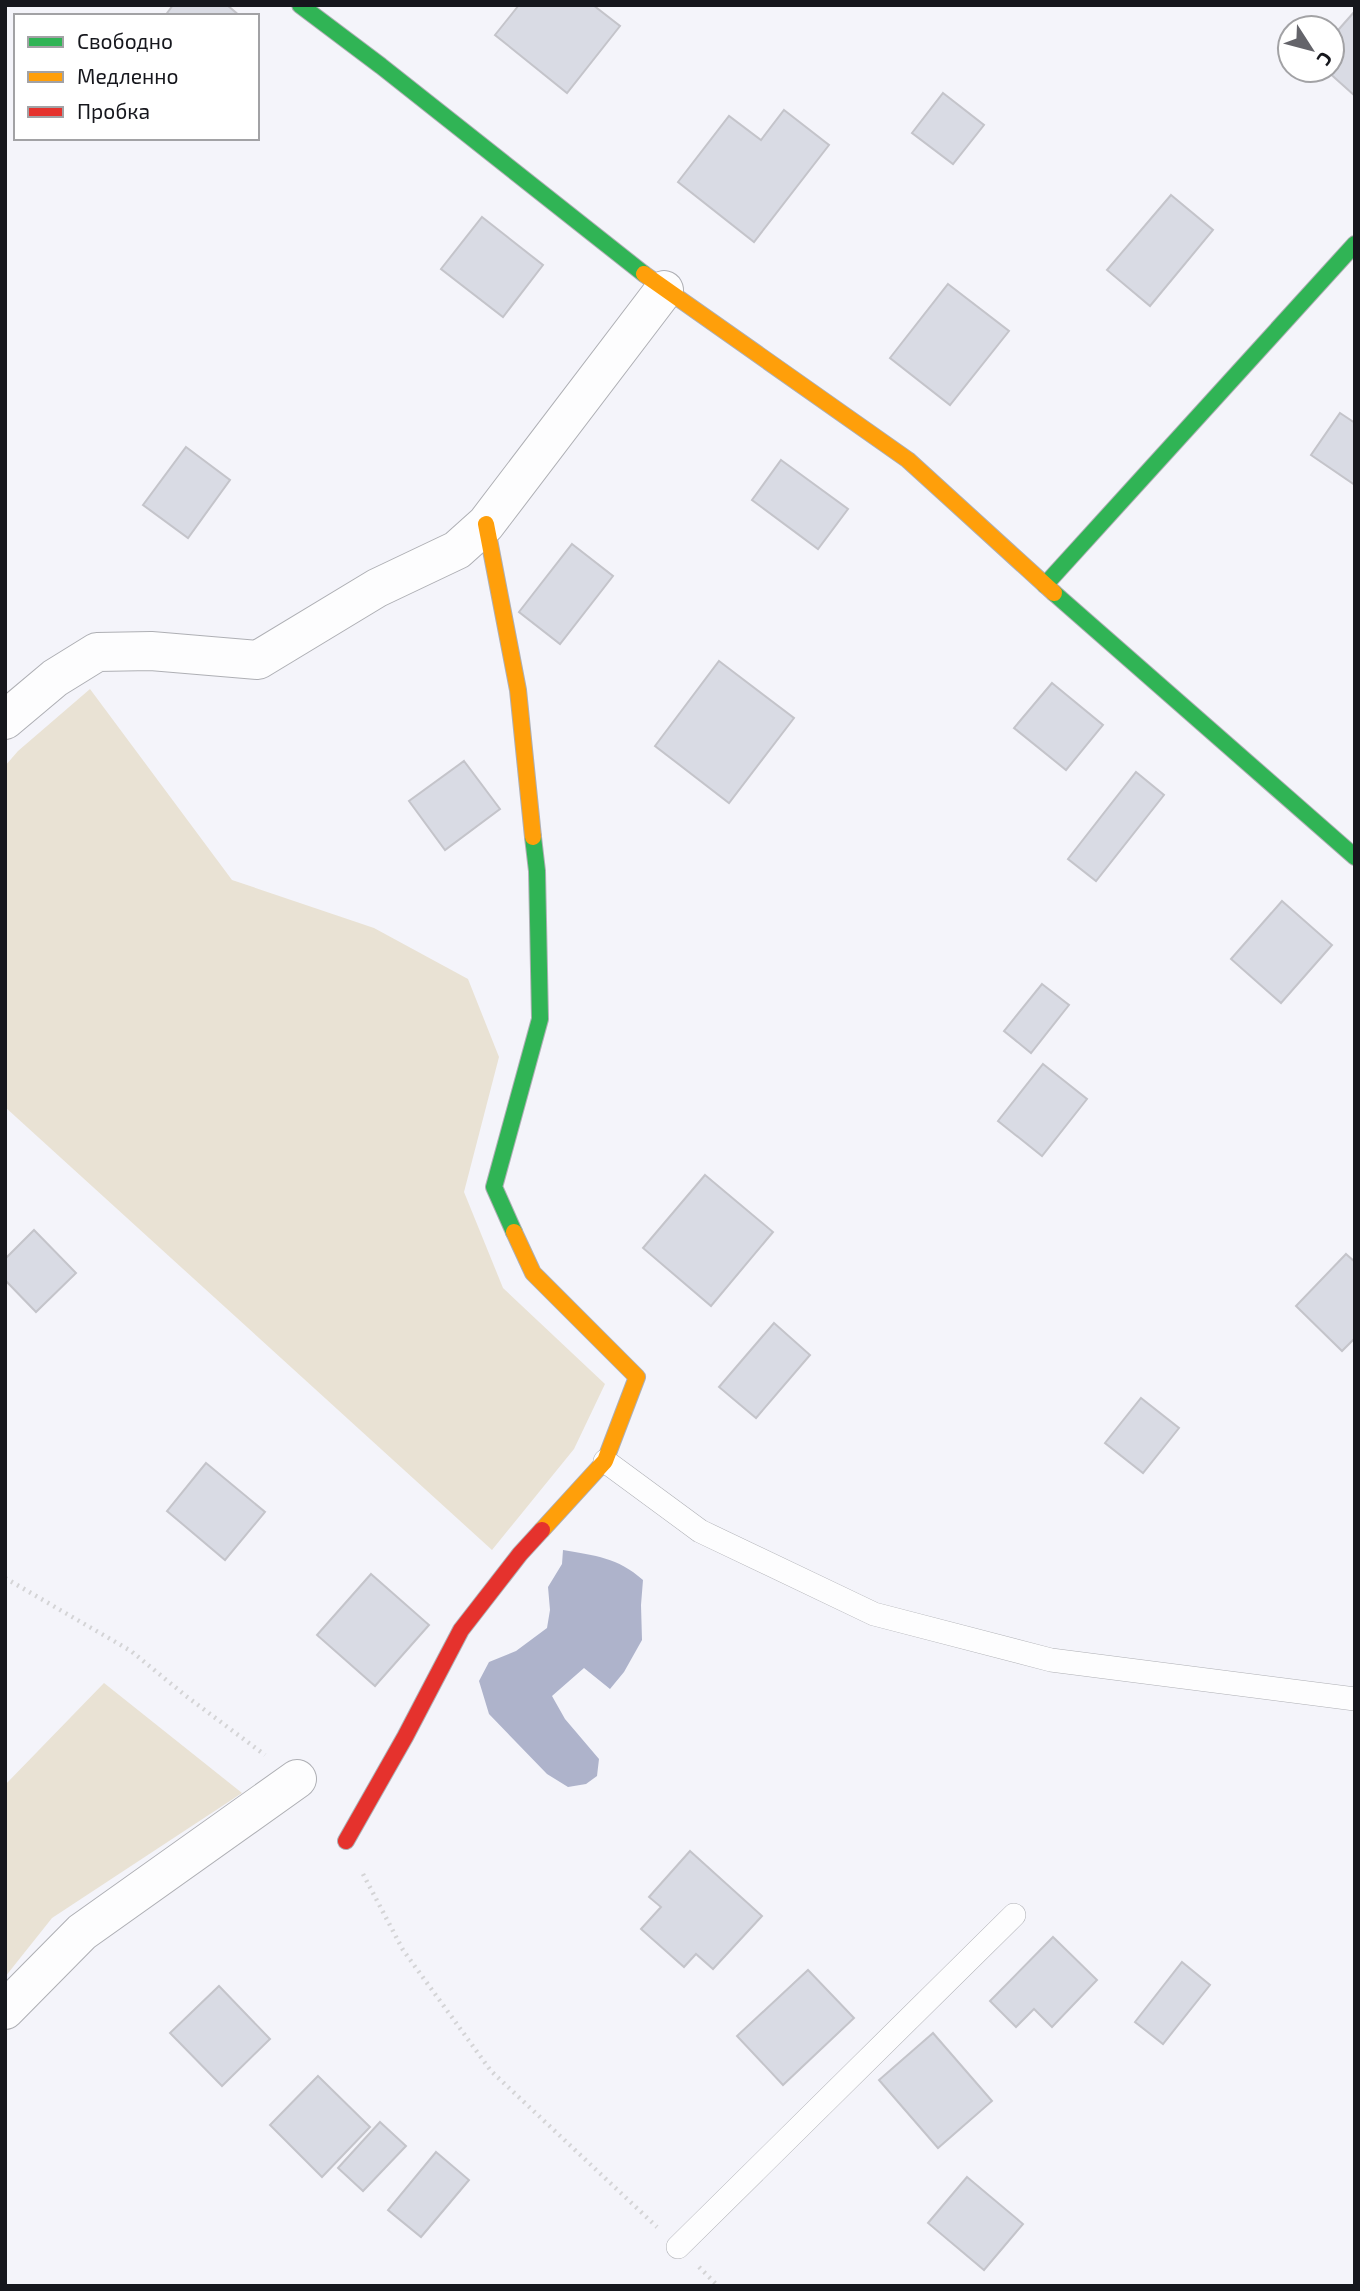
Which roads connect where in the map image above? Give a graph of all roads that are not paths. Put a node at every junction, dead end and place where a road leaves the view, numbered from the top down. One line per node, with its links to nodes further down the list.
1 (300, 5): 3 (street)
2 (1355, 244): 5 (street)
3 (664, 290): 4 (street); 5 (street)
4 (486, 524): 6 (street); 8 (street)
5 (1045, 585): 7 (street)
6 (5, 720)
7 (1355, 857)
8 (605, 1461): 9 (lane); 11 (street)
9 (1355, 1699)
10 (296, 1779): 13 (street)
11 (346, 1841)
12 (1014, 1915): 14 (lane)
13 (5, 2010)
14 (678, 2248)

